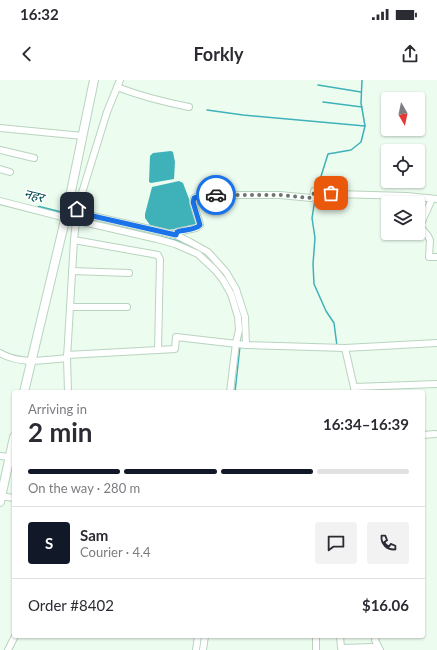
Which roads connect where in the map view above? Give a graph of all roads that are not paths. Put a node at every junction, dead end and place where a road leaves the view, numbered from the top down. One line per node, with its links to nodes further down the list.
1 (94, 80): 6 (main road)
2 (120, 80): 3 (street)
3 (117, 87): 4 (street); 15 (street)
4 (188, 107)
5 (0, 128): 6 (street)
6 (83, 136): 13 (main road)
7 (0, 150): 8 (street)
8 (34, 158)
9 (0, 169): 10 (street)
10 (10, 172)
11 (434, 199): 15 (street); 17 (street)
12 (0, 202): 13 (street)
13 (66, 218): 14 (street); 29 (main road)
14 (76, 221): 16 (street); 23 (street)
15 (176, 235): 24 (street)
16 (74, 240): 18 (street); 26 (street)
17 (437, 257)
18 (72, 271): 19 (street); 20 (street)
19 (129, 273)
20 (70, 307): 21 (street); 28 (street)
21 (127, 307)
22 (437, 342): 25 (street)
23 (236, 343): 24 (street); 26 (street); 34 (street)
24 (246, 344): 25 (street)
25 (345, 348): 31 (street)
26 (158, 350): 28 (street)
27 (0, 353): 29 (street)
28 (67, 356): 29 (street); 33 (street)
29 (31, 361): 32 (main road)
30 (437, 384): 31 (street)
31 (355, 389)
32 (24, 390)
33 (68, 390)
34 (230, 390)
35 (435, 434): 36 (street)
36 (425, 435)
37 (12, 445): 39 (main road)
38 (0, 456): 39 (street)
39 (9, 457): 40 (main road)
40 (0, 498): 41 (street)
41 (12, 498)
42 (14, 638): 48 (street)
43 (198, 638): 49 (street)
44 (205, 638): 50 (street)
45 (316, 638): 51 (street)
46 (340, 638): 52 (street)
47 (376, 638): 53 (street)
48 (8, 650)
49 (196, 650)
50 (203, 650)
51 (316, 650)
52 (375, 650)
53 (380, 650)

